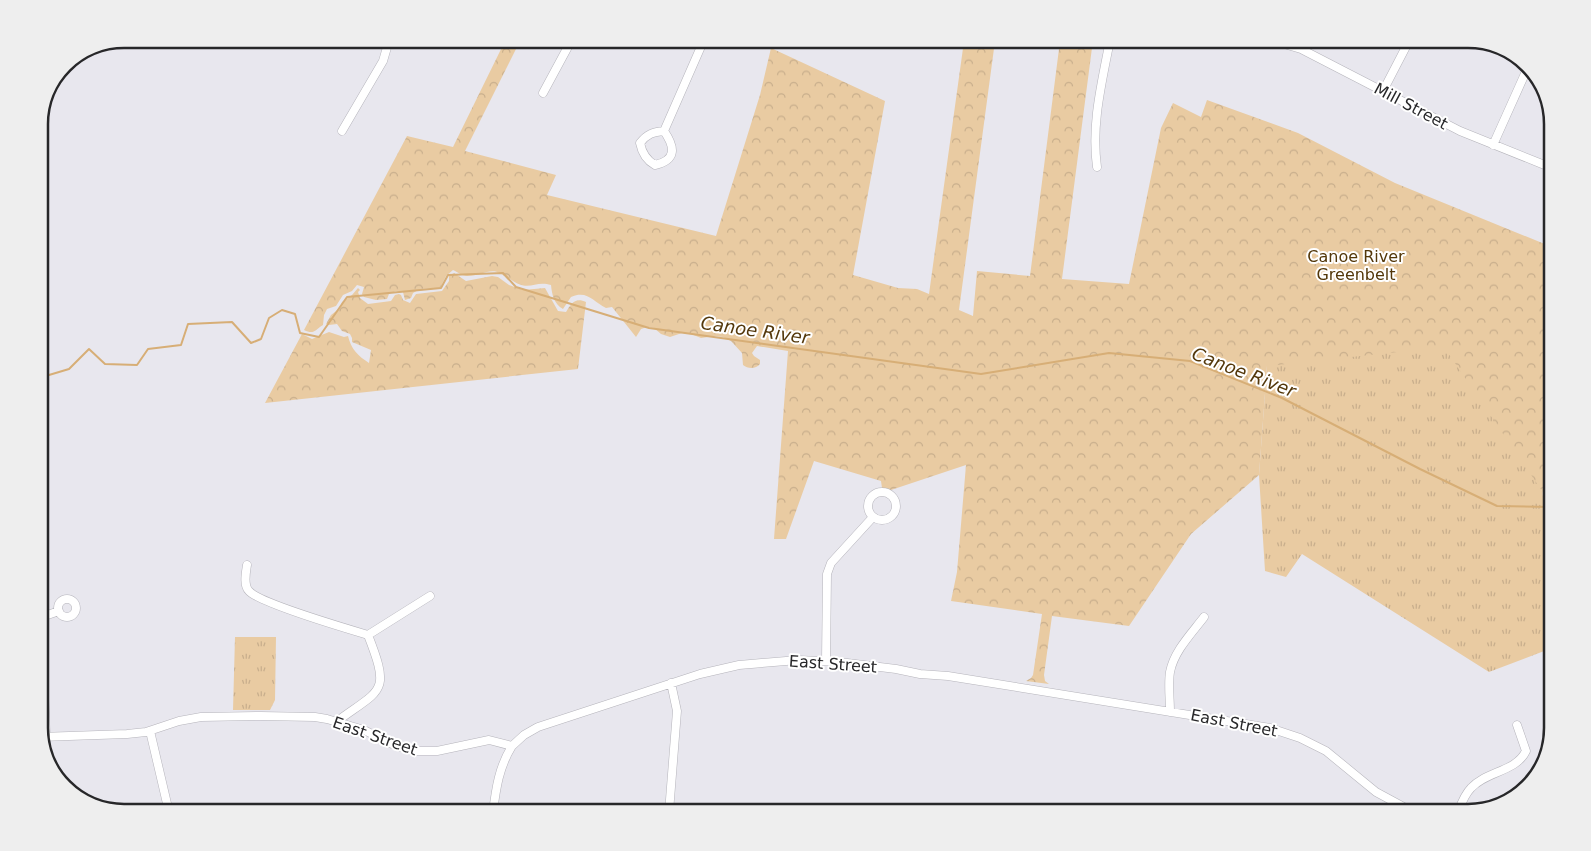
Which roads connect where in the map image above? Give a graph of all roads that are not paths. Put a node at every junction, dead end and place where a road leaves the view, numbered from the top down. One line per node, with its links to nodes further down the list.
1 (387, 47): 10 (street)
2 (568, 47): 9 (street)
3 (701, 47): 11 (street)
4 (1109, 47): 14 (street)
5 (1294, 47): 8 (street, Mill Street)
6 (1406, 47): 8 (street)
7 (1525, 73): 12 (street)
8 (1383, 91): 12 (street, Mill Street)
9 (543, 93)
10 (342, 130)
11 (664, 131): 11 (street)
12 (1493, 145): 13 (street, Mill Street)
13 (1543, 165)
14 (1097, 167)
15 (872, 517): 22 (street)
16 (247, 565): 21 (street)
17 (430, 596): 21 (street)
18 (59, 612): 19 (street)
19 (48, 615)
20 (1204, 617): 24 (street)
21 (368, 635): 25 (street)
22 (826, 661): 23 (street, East Street); 24 (street, East Street)
23 (671, 683): 29 (street, East Street); 32 (street)
24 (1170, 712): 33 (street, East Street)
25 (336, 722): 27 (street, East Street); 29 (street, East Street)
26 (1517, 725): 34 (street)
27 (150, 730): 28 (street, East Street); 30 (street)
28 (48, 737)
29 (512, 746): 31 (street)
30 (167, 804)
31 (494, 804)
32 (670, 804)
33 (1398, 804)
34 (1462, 804)

